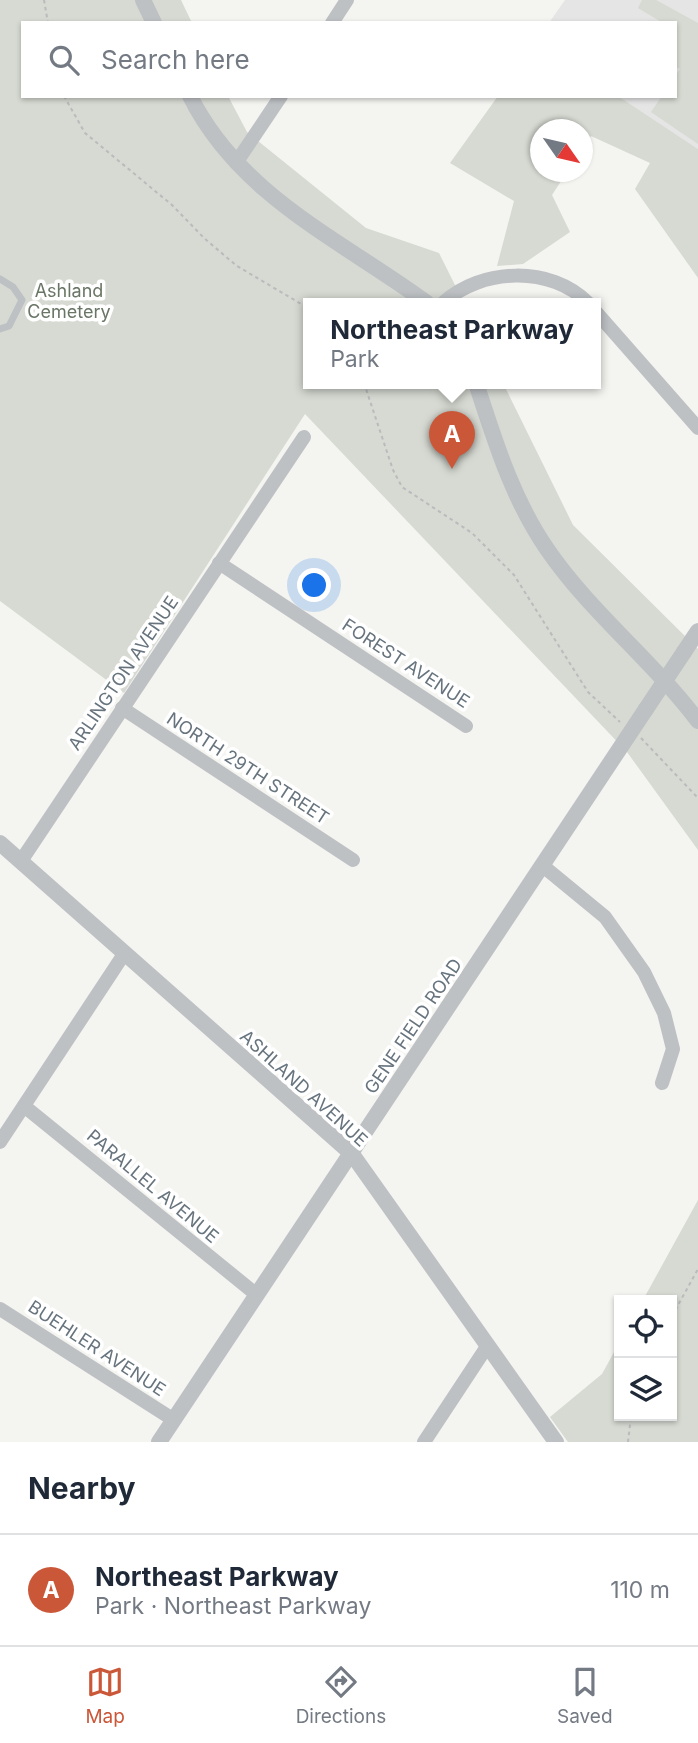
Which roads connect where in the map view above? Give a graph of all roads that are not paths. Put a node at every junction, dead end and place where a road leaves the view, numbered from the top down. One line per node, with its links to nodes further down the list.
1 (144, 0): 3 (street)
2 (347, 0): 4 (street)
3 (153, 21)
4 (333, 21)
5 (191, 98): 7 (street)
6 (280, 98): 7 (street)
7 (236, 163): 9 (street)
8 (0, 279): 13 (lane)
9 (420, 298)
10 (451, 298): 11 (street)
11 (581, 298)
12 (601, 318): 15 (street)
13 (0, 329)
14 (478, 389): 20 (street)
15 (698, 428)
16 (304, 437): 17 (street, ARLINGTON AVENUE)
17 (219, 563): 19 (street, ARLINGTON AVENUE); 21 (street, FOREST AVENUE)
18 (698, 631): 25 (street, GENE FIELD ROAD, bridge)
19 (122, 708): 23 (street, NORTH 29TH STREET); 24 (street, ARLINGTON AVENUE)
20 (698, 721)
21 (466, 726)
22 (0, 843): 24 (street, ASHLAND AVENUE)
23 (353, 860)
24 (21, 861): 26 (street, ASHLAND AVENUE)
25 (543, 866): 27 (street); 30 (street, GENE FIELD ROAD)
26 (124, 954): 28 (street); 30 (street, ASHLAND AVENUE)
27 (662, 1083)
28 (24, 1106): 29 (street); 31 (street, PARALLEL AVENUE)
29 (0, 1142)
30 (352, 1154): 31 (street, GENE FIELD ROAD); 33 (street, ASHLAND AVENUE)
31 (257, 1295): 34 (street, GENE FIELD ROAD)
32 (0, 1309): 34 (street, BUEHLER AVENUE)
33 (488, 1345): 36 (street); 37 (street, ASHLAND AVENUE)
34 (174, 1420): 35 (street, GENE FIELD ROAD)
35 (159, 1442)
36 (424, 1442)
37 (556, 1442)

